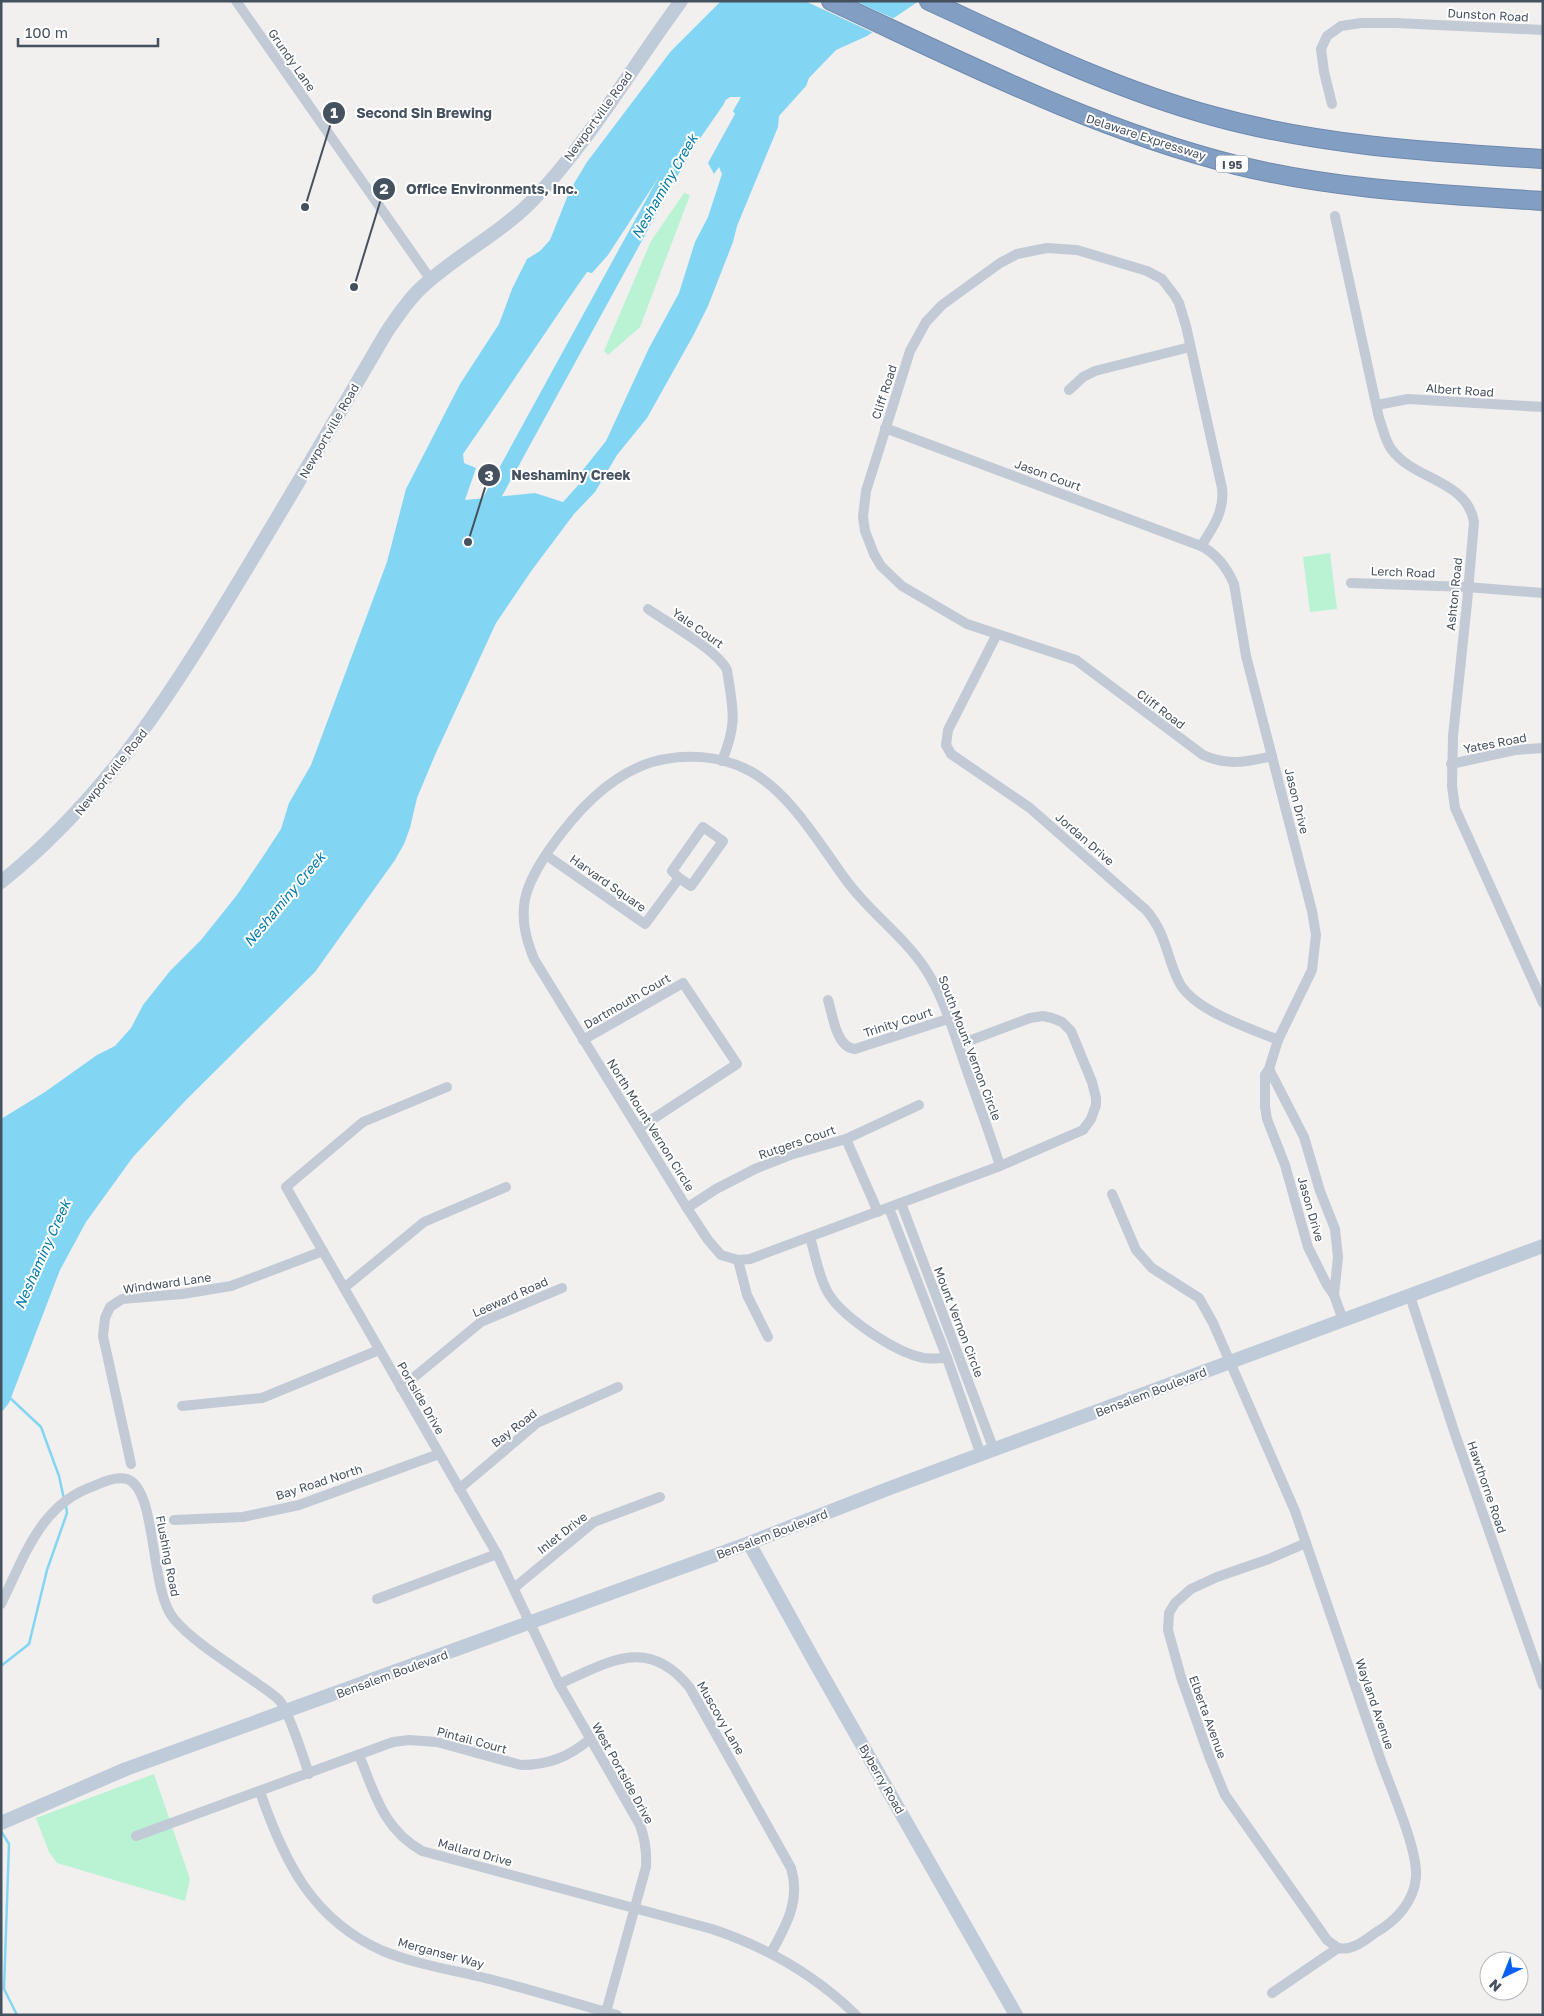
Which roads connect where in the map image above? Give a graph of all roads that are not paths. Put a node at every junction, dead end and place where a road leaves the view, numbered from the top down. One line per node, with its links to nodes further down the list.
1 (236, 1): 10 (street, Grundy Lane)
2 (681, 1): 10 (main road, Newportville Road)
3 (830, 1): 8 (highway, Delaware Expressway / I 95)
4 (929, 1): 7 (highway)
5 (1543, 30): 6 (street, Dunston Road)
6 (1332, 104)
7 (1543, 159)
8 (1543, 201)
9 (1335, 216): 13 (street, Ashton Road)
10 (431, 280): 28 (main road, Newportville Road)
11 (1190, 347): 12 (street); 15 (street, Cliff Road); 16 (street, Cliff Road)
12 (1069, 390)
13 (1377, 405): 14 (street, Albert Road); 18 (street, Ashton Road)
14 (1543, 408)
15 (885, 428): 16 (street, Jason Court); 21 (street, Cliff Road)
16 (1201, 546): 23 (street, Jason Drive)
17 (1351, 582): 18 (street, Lerch Road)
18 (1467, 587): 19 (street, Lerch Road); 25 (street, Ashton Road)
19 (1543, 593)
20 (648, 609): 24 (street, Yale Court)
21 (997, 634): 23 (street, Cliff Road); 33 (street, Jordan Drive)
22 (1543, 748): 25 (street, Yates Road)
23 (1272, 756): 33 (street, Jason Drive)
24 (722, 761): 26 (street, South Mount Vernon Circle); 31 (street, South Mount Vernon Circle)
25 (1451, 764): 30 (street, Ashton Road)
26 (546, 855): 27 (street, Harvard Square); 32 (street, North Mount Vernon Circle)
27 (679, 878): 27 (street)
28 (1, 882)
29 (828, 1000): 31 (street, Trinity Court)
30 (1543, 1003)
31 (948, 1019): 34 (street, South Mount Vernon Circle)
32 (583, 1040): 38 (street, North Mount Vernon Circle); 38 (street, Dartmouth Court)
33 (1278, 1040): 35 (street, Jason Drive)
34 (958, 1045): 40 (street, South Mount Vernon Circle); 40 (street)
35 (1269, 1069): 53 (street, Jason Drive); 53 (street, Jason Drive)
36 (447, 1087): 49 (street, Portside Drive)
37 (919, 1105): 39 (street)
38 (638, 1128): 44 (street, North Mount Vernon Circle)
39 (846, 1139): 44 (street, Rutgers Court); 46 (street, Rutgers Court)
40 (1000, 1166): 43 (street)
41 (506, 1187): 51 (street)
42 (1112, 1194): 59 (street, Wayland Avenue)
43 (901, 1203): 45 (street); 63 (street, Mount Vernon Circle)
44 (687, 1208): 50 (street, North Mount Vernon Circle)
45 (889, 1208): 46 (street); 58 (street, Mount Vernon Circle)
46 (878, 1212): 47 (street)
47 (810, 1238): 50 (street); 58 (street)
48 (1543, 1246): 54 (main road, Bensalem Boulevard)
49 (323, 1251): 51 (street, Portside Drive); 65 (street, Windward Lane)
50 (738, 1260): 56 (street)
51 (344, 1288): 57 (street, Portside Drive)
52 (562, 1288): 61 (street, Leeward Road)
53 (1334, 1295): 55 (street, Jason Drive)
54 (1410, 1296): 55 (main road, Bensalem Boulevard); 77 (street, Hawthorne Road)
55 (1342, 1320): 59 (main road, Bensalem Boulevard)
56 (768, 1337)
57 (379, 1350): 61 (street, Portside Drive); 62 (street)
58 (947, 1358): 63 (street, Mount Vernon Circle)
59 (1229, 1362): 63 (main road, Bensalem Boulevard); 70 (street, Wayland Avenue)
60 (618, 1387): 66 (street, Bay Road)
61 (401, 1388): 64 (street, Portside Drive)
62 (182, 1406)
63 (987, 1452): 69 (main road, Bensalem Boulevard)
64 (439, 1454): 66 (street, Portside Drive); 68 (street, Bay Road North)
65 (131, 1464)
66 (459, 1489): 71 (street, Portside Drive)
67 (660, 1497): 72 (street, Inlet Drive)
68 (174, 1520)
69 (749, 1543): 75 (main road, Bensalem Boulevard); 92 (main road, Byberry Road)
70 (1306, 1543): 86 (street, Wayland Avenue); 86 (street, Elberta Avenue)
71 (497, 1554): 72 (street, Portside Drive); 73 (street)
72 (514, 1588): 75 (street, Portside Drive)
73 (377, 1599)
74 (1, 1604): 78 (street, Flushing Road)
75 (531, 1623): 76 (street); 78 (main road, Bensalem Boulevard)
76 (560, 1684): 79 (street, West Portside Drive); 87 (street, Muscovy Lane)
77 (1543, 1685)
78 (286, 1712): 81 (street, Flushing Road); 83 (main road, Bensalem Boulevard)
79 (590, 1739): 80 (street, Pintail Court); 85 (street, West Portside Drive)
80 (359, 1755): 81 (street, Pintail Court); 85 (street, Mallard Drive)
81 (309, 1774): 82 (street, Pintail Court)
82 (260, 1792): 84 (street); 89 (street, Merganser Way)
83 (1, 1823)
84 (136, 1836)
85 (635, 1908): 87 (street, Mallard Drive); 89 (street)
86 (1338, 1948): 88 (street, Wayland Avenue)
87 (771, 1953): 91 (street, Mallard Drive)
88 (1272, 1993)
89 (606, 2012): 90 (street, Merganser Way)
90 (617, 2015)
91 (856, 2015)
92 (1016, 2015)

